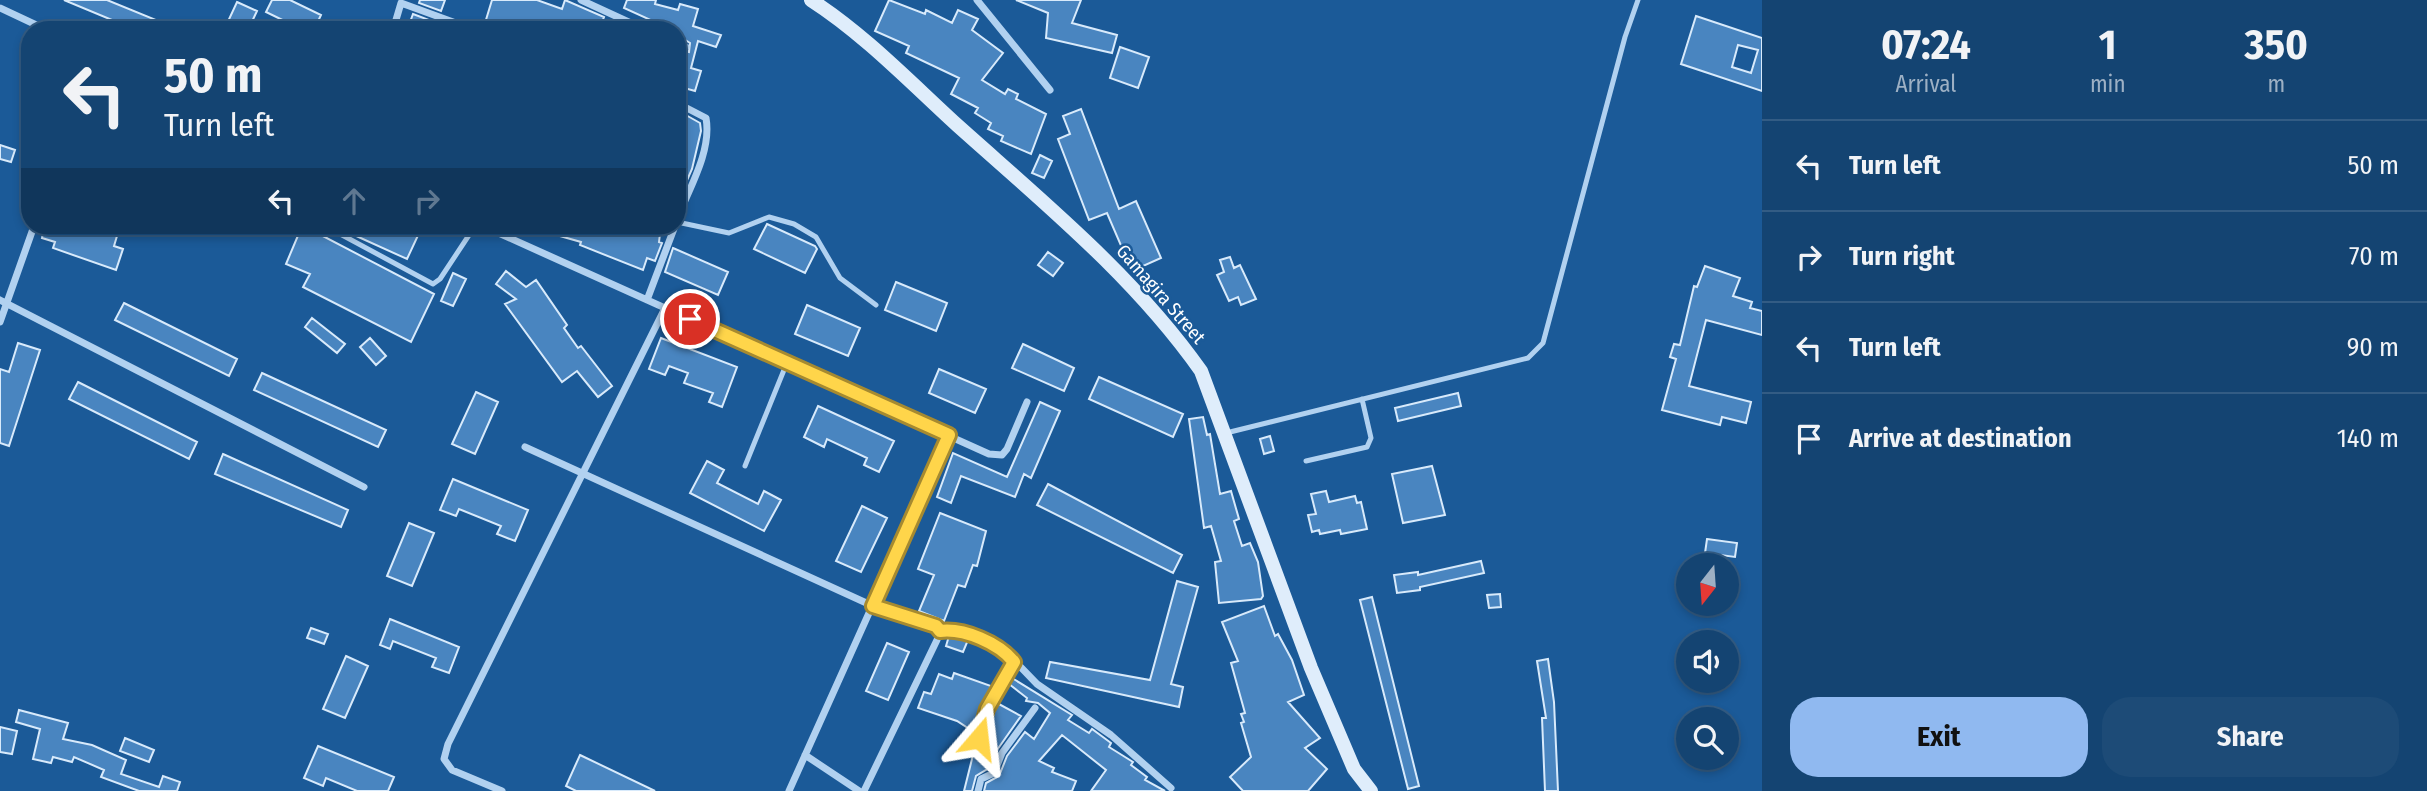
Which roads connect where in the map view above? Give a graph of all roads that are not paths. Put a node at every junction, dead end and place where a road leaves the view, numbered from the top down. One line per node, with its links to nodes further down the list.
1 (581, 0): 10 (street)
2 (811, 0): 29 (street, Gamagira Street)
3 (977, 0): 11 (street)
4 (1638, 0): 27 (lane)
5 (402, 2): 8 (street); 9 (street)
6 (0, 8): 7 (street)
7 (28, 21)
8 (396, 21)
9 (452, 21)
10 (626, 21)
11 (1050, 90)
12 (686, 108): 13 (street)
13 (686, 196)
14 (686, 224): 23 (lane)
15 (31, 235): 22 (street)
16 (342, 235): 17 (lane)
17 (469, 235)
18 (503, 235): 20 (street)
19 (671, 235): 20 (street)
20 (647, 299): 24 (street)
21 (0, 300): 22 (street)
22 (9, 302): 25 (street); 35 (street)
23 (876, 305)
24 (665, 308): 26 (street); 34 (street)
25 (0, 322)
26 (786, 365): 30 (street); 33 (lane)
27 (1362, 399): 29 (lane); 32 (lane)
28 (1027, 402): 30 (street)
29 (1226, 433): 47 (street, Gamagira Street)
30 (949, 435): 36 (street)
31 (524, 447): 34 (street)
32 (1306, 461)
33 (745, 466)
34 (581, 475): 36 (street); 43 (street)
35 (364, 487)
36 (873, 606): 37 (street); 41 (street)
37 (940, 631): 38 (street); 45 (street)
38 (1014, 662): 40 (street); 42 (street)
39 (1035, 708): 46 (street)
40 (979, 738)
41 (805, 755): 44 (street); 45 (street)
42 (1171, 788)
43 (502, 791)
44 (789, 791)
45 (862, 791)
46 (978, 791)
47 (1371, 791)

